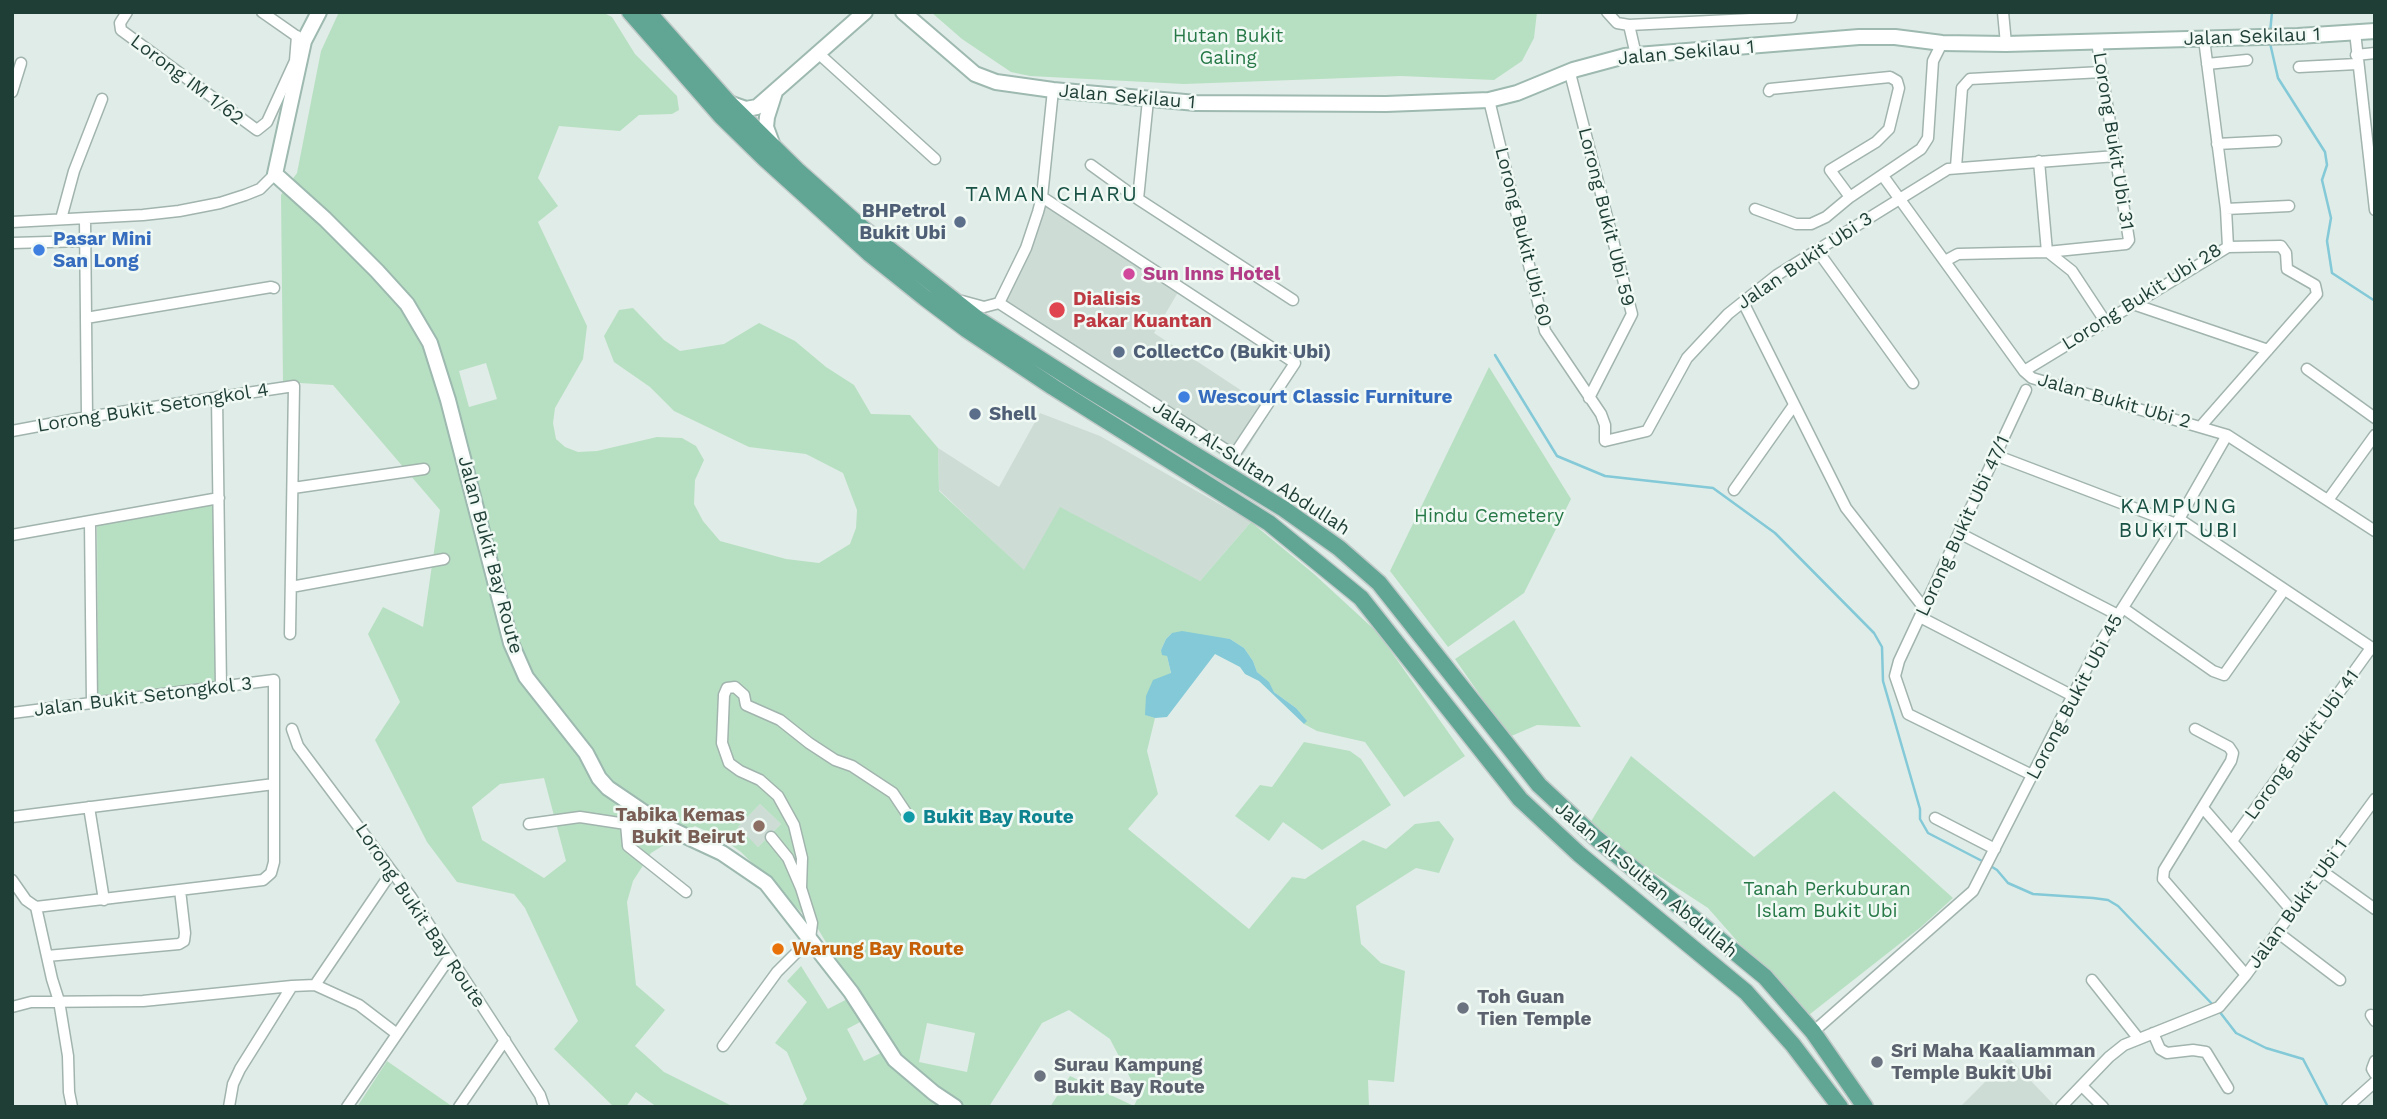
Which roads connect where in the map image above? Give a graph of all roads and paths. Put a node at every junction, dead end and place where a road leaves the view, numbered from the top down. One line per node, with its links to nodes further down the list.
1 (127, 12): 14 (street, Lorong IM 1/62)
2 (262, 12): 14 (street)
3 (319, 12): 14 (street)
4 (629, 12): 165 (main road, Jalan Al-Sultan Abdullah)
5 (648, 12): 36 (main road, Jalan Al-Sultan Abdullah)
6 (865, 12): 19 (street)
7 (904, 12): 29 (street, Jalan Sekilau 1)
8 (1608, 12): 11 (street)
9 (2003, 12): 18 (street)
10 (1791, 14): 11 (street)
11 (1629, 25): 21 (street)
12 (2375, 31): 13 (street, Jalan Sekilau 1)
13 (2355, 32): 15 (street, Jalan Sekilau 1); 22 (street)
14 (301, 38): 46 (street)
15 (2204, 39): 16 (street, Jalan Sekilau 1); 25 (street, Lorong Bukit Ubi 28)
16 (2097, 42): 18 (street, Jalan Sekilau 1); 28 (street, Lorong Bukit Ubi 31)
17 (1942, 43): 18 (street, Jalan Sekilau 1); 21 (street, Jalan Sekilau 1); 47 (street)
18 (2006, 44)
19 (818, 53): 30 (street); 41 (street)
20 (2375, 53): 22 (street)
21 (1636, 55): 27 (street, Jalan Sekilau 1)
22 (2357, 59): 26 (street); 42 (street)
23 (2247, 60): 25 (street)
24 (21, 63): 32 (street)
25 (2207, 64): 38 (street, Lorong Bukit Ubi 28)
26 (2299, 68)
27 (1573, 70): 35 (street, Jalan Sekilau 1); 79 (street, Lorong Bukit Ubi 59)
28 (2102, 72): 40 (street, Lorong Bukit Ubi 31); 45 (street)
29 (1053, 90): 34 (street, Jalan Sekilau 1); 48 (street)
30 (776, 91): 36 (street); 39 (street)
31 (1769, 91): 49 (street)
32 (12, 92)
33 (102, 99): 56 (street)
34 (1149, 100): 35 (street, Jalan Sekilau 1); 51 (street)
35 (1489, 100): 79 (street, Lorong Bukit Ubi 60)
36 (728, 103): 39 (main road, Jalan Al-Sultan Abdullah)
37 (2276, 141): 38 (street)
38 (2217, 144): 54 (street, Lorong Bukit Ubi 28)
39 (776, 150): 66 (main road, Jalan Al-Sultan Abdullah)
40 (2116, 156): 43 (street); 63 (street, Lorong Bukit Ubi 31)
41 (935, 159)
42 (2372, 159): 55 (street)
43 (2039, 161): 45 (street); 63 (street)
44 (1091, 165): 51 (street)
45 (1956, 167): 50 (street, Jalan Bukit Ubi 3)
46 (275, 174): 57 (street); 122 (street, Jalan Bukit Bay Route)
47 (1883, 176): 49 (street); 50 (street, Jalan Bukit Ubi 2)
48 (1042, 197): 69 (street); 69 (street)
49 (1850, 197): 53 (street)
50 (1899, 198): 62 (street, Jalan Bukit Ubi 3); 64 (street, Jalan Bukit Ubi 2)
51 (1138, 199): 67 (street)
52 (2289, 206): 54 (street)
53 (1755, 209)
54 (2226, 209): 61 (street, Lorong Bukit Ubi 28)
55 (2375, 210)
56 (61, 219): 57 (street); 58 (street)
57 (85, 219): 59 (street)
58 (12, 222)
59 (85, 242): 60 (street); 71 (street)
60 (12, 243)
61 (2228, 247): 70 (street, Lorong Bukit Ubi 28); 73 (street)
62 (1817, 250): 68 (street, Jalan Bukit Ubi 3); 76 (street)
63 (2048, 251): 64 (street); 72 (street)
64 (1945, 261): 75 (street, Jalan Bukit Ubi 2)
65 (274, 288): 71 (street)
66 (947, 294): 69 (street); 147 (main road, Jalan Al-Sultan Abdullah)
67 (1293, 300)
68 (1743, 302): 80 (street); 87 (street, Jalan Bukit Ubi 3)
69 (999, 303)
70 (2133, 304): 72 (street, Lorong Bukit Ubi 28); 73 (street)
71 (86, 318): 81 (street)
72 (2105, 321): 75 (street, Lorong Bukit Ubi 28)
73 (2268, 350): 83 (street)
74 (2307, 369): 82 (street)
75 (2024, 371): 83 (street, Jalan Bukit Ubi 2)
76 (1913, 383)
77 (2026, 390): 88 (street, Lorong Bukit Ubi 47/1)
78 (217, 397): 81 (street, Lorong Bukit Setongkol 4); 90 (street, Lorong Bukit Setongkol 4); 92 (street)
79 (1589, 398): 87 (street, Lorong Bukit Ubi 60)
80 (1794, 405): 91 (street); 103 (street)
81 (86, 416): 84 (street, Lorong Bukit Setongkol 4)
82 (2375, 418)
83 (2201, 426): 85 (street, Jalan Bukit Ubi 2)
84 (12, 431)
85 (2227, 435): 93 (street, Jalan Bukit Ubi 2); 95 (street, Lorong Bukit Ubi 45)
86 (2375, 435): 93 (street)
87 (1605, 441)
88 (1996, 455): 95 (street); 97 (street, Lorong Bukit Ubi 47/1)
89 (424, 469): 90 (street)
90 (293, 488): 100 (street)
91 (1734, 490)
92 (219, 498): 94 (street); 106 (street)
93 (2328, 500): 96 (street, Jalan Bukit Ubi 2)
94 (90, 522): 98 (street); 108 (street)
95 (2178, 522): 101 (street); 102 (street, Lorong Bukit Ubi 45)
96 (2375, 531)
97 (1959, 533): 102 (street); 103 (street, Lorong Bukit Ubi 47/1)
98 (12, 535)
99 (444, 559): 100 (street)
100 (291, 587): 104 (street)
101 (2284, 590): 102 (street); 105 (street)
102 (2120, 612): 107 (street, Lorong Bukit Ubi 45)
103 (1922, 613): 107 (street); 112 (street, Lorong Bukit Ubi 47/1)
104 (290, 634)
105 (2373, 649): 124 (street, Lorong Bukit Ubi 41)
106 (221, 687): 108 (street, Jalan Bukit Setongkol 3); 113 (street, Jalan Bukit Setongkol 3)
107 (2073, 696): 112 (street, Lorong Bukit Ubi 45)
108 (92, 703): 109 (street, Jalan Bukit Setongkol 3)
109 (12, 713)
110 (292, 729): 127 (street, Lorong Bukit Bay Route)
111 (2195, 729): 116 (street)
112 (2032, 775): 125 (street, Lorong Bukit Ubi 45)
113 (274, 784): 115 (street); 130 (street)
114 (2375, 799): 126 (street, Jalan Bukit Ubi 1)
115 (89, 807): 117 (street); 132 (street)
116 (2203, 808): 124 (street); 140 (street)
117 (12, 817)
118 (909, 817): 129 (street)
119 (1935, 818): 125 (street)
120 (530, 824): 121 (street)
121 (626, 824): 122 (street); 131 (street)
122 (664, 826): 137 (street, Jalan Bukit Bay Route)
123 (771, 837): 129 (street)
124 (2232, 841): 135 (street)
125 (1994, 851): 147 (street, Lorong Bukit Ubi 45)
126 (2322, 871): 134 (street); 135 (street, Jalan Bukit Ubi 1)
127 (391, 873): 139 (street, Lorong Bukit Bay Route); 143 (street)
128 (12, 880): 133 (street)
129 (801, 888): 137 (street)
130 (180, 890): 132 (street); 138 (street)
131 (686, 892)
132 (103, 900): 133 (street)
133 (36, 907): 138 (street)
134 (2375, 909)
135 (2292, 911): 136 (street, Jalan Bukit Ubi 1)
136 (2277, 932): 140 (street, Jalan Bukit Ubi 1); 142 (street)
137 (810, 939): 152 (street); 164 (street, Jalan Bukit Bay Route)
138 (47, 956): 145 (street)
139 (450, 957): 149 (street); 151 (street, Lorong Bukit Bay Route)
140 (2246, 975): 148 (street, Jalan Bukit Ubi 1)
141 (2092, 980): 150 (street)
142 (2340, 980)
143 (314, 985): 144 (street); 149 (street)
144 (292, 986): 145 (street); 160 (street)
145 (59, 1001): 146 (street); 159 (street)
146 (12, 1007)
147 (1813, 1032): 158 (main road, Jalan Al-Sultan Abdullah)
148 (2153, 1033): 150 (street); 157 (street)
149 (397, 1034): 161 (street)
150 (2137, 1038): 156 (street)
151 (505, 1040): 162 (street); 163 (street, Lorong Bukit Bay Route)
152 (723, 1046)
153 (2375, 1061): 154 (street)
154 (2375, 1074)
155 (2375, 1082): 168 (street)
156 (2082, 1086): 166 (street); 167 (street)
157 (2228, 1088)
158 (1863, 1103)
159 (72, 1107)
160 (229, 1107)
161 (347, 1107)
162 (459, 1107)
163 (544, 1107)
164 (955, 1107)
165 (1840, 1107)
166 (2061, 1107)
167 (2103, 1107)
168 (2347, 1107)

